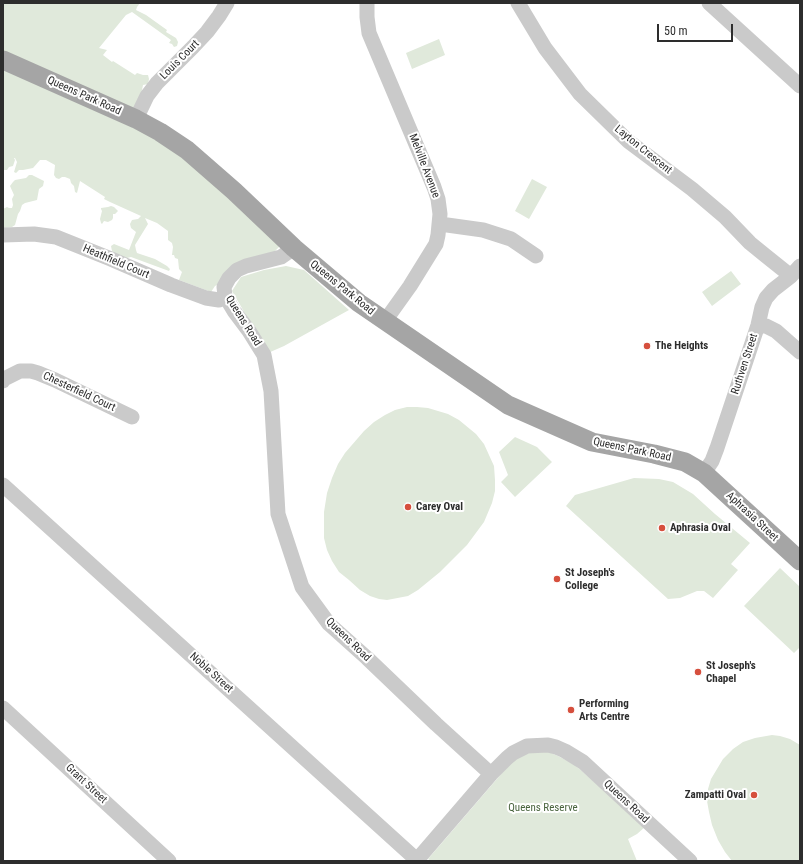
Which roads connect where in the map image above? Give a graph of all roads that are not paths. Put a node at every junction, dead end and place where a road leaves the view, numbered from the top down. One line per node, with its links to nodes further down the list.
1 (227, 3): 7 (street, Louis Court)
2 (368, 3): 8 (street, Melville Avenue)
3 (518, 3): 12 (street, Layton Crescent)
4 (710, 3): 6 (street)
5 (3, 60): 7 (main road, Queens Park Road)
6 (800, 86)
7 (136, 119): 10 (main road, Queens Park Road)
8 (440, 224): 11 (street); 14 (street, Melville Avenue)
9 (3, 235): 13 (street, Heathfield Court)
10 (294, 248): 13 (street, Queens Road); 14 (main road, Queens Park Road)
11 (536, 256)
12 (796, 271): 15 (street, Ruthven Street)
13 (225, 296): 23 (street, Queens Road)
14 (385, 321): 19 (main road, Queens Park Road)
15 (758, 325): 16 (street); 19 (street, Ruthven Street)
16 (800, 352)
17 (3, 381): 18 (street, Chesterfield Court)
18 (132, 416)
19 (704, 473): 21 (main road, Aphrasia Street)
20 (3, 485): 24 (street, Noble Street)
21 (800, 561)
22 (3, 708): 25 (street, Grant Street)
23 (492, 774): 24 (street); 26 (street, Queens Road)
24 (417, 860)
25 (169, 861)
26 (690, 861)

